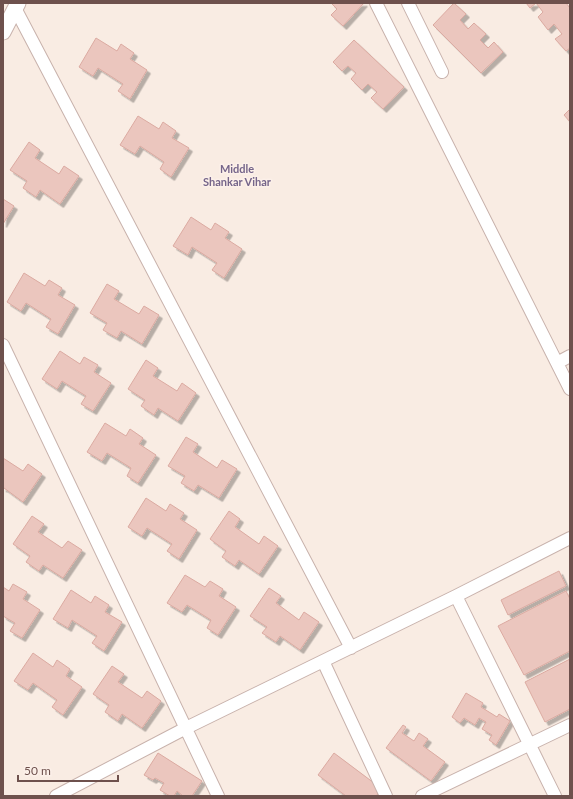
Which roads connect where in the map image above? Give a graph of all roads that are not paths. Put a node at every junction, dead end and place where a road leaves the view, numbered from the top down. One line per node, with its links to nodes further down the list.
1 (376, 3): 8 (street)
2 (408, 3): 5 (street)
3 (17, 6): 4 (street); 12 (street)
4 (3, 32)
5 (442, 72)
6 (3, 345): 15 (street)
7 (570, 356): 8 (street)
8 (557, 362): 9 (street)
9 (570, 389)
10 (570, 538): 11 (street)
11 (456, 596): 12 (street); 16 (street)
12 (351, 648): 13 (street)
13 (323, 661): 15 (street); 19 (street)
14 (570, 725): 16 (street)
15 (186, 728): 17 (street); 18 (street)
16 (529, 744): 20 (street); 21 (street)
17 (56, 796)
18 (218, 796)
19 (386, 796)
20 (422, 796)
21 (555, 796)

